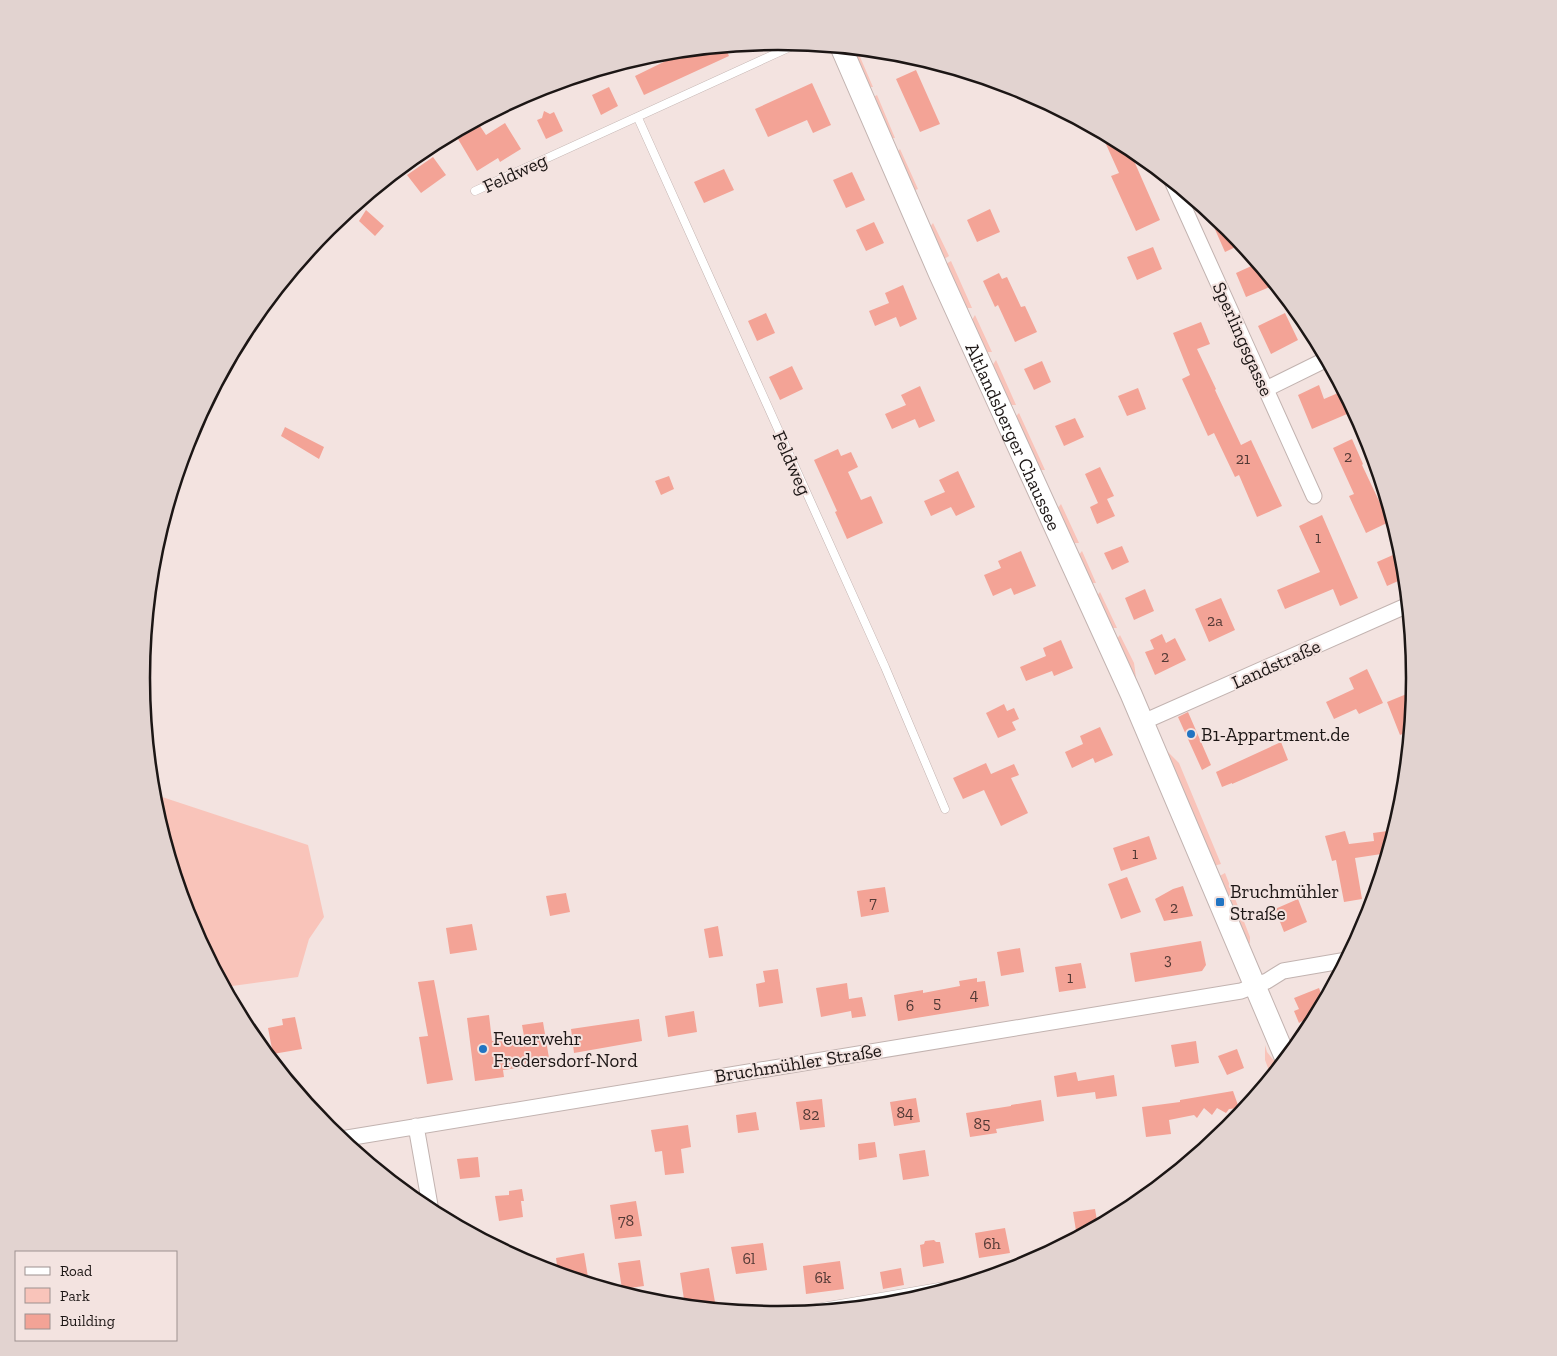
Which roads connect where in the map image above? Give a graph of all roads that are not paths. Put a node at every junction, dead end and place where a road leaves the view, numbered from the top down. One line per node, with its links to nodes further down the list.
1 (784, 50): 3 (lane, Feldweg)
2 (844, 53): 10 (main road, Altlandsberger Chaussee)
3 (638, 118): 4 (lane, Feldweg); 11 (lane, Feldweg)
4 (475, 191)
5 (1178, 194): 7 (street, Sperlingsgasse)
6 (1321, 362): 7 (street)
7 (1266, 389): 8 (street, Sperlingsgasse)
8 (1314, 496)
9 (1402, 608): 10 (street, Landstraße)
10 (1144, 722): 13 (main road, Altlandsberger Chaussee)
11 (944, 809)
12 (1339, 961): 13 (street, Bruchmühler Straße)
13 (1255, 986): 14 (main road, Altlandsberger Chaussee); 15 (street, Bruchmühler Straße)
14 (1283, 1052)
15 (416, 1126): 16 (street, Bruchmühler Straße); 17 (street)
16 (351, 1137)
17 (429, 1199)
18 (913, 1291): 19 (lane)
19 (846, 1302)

